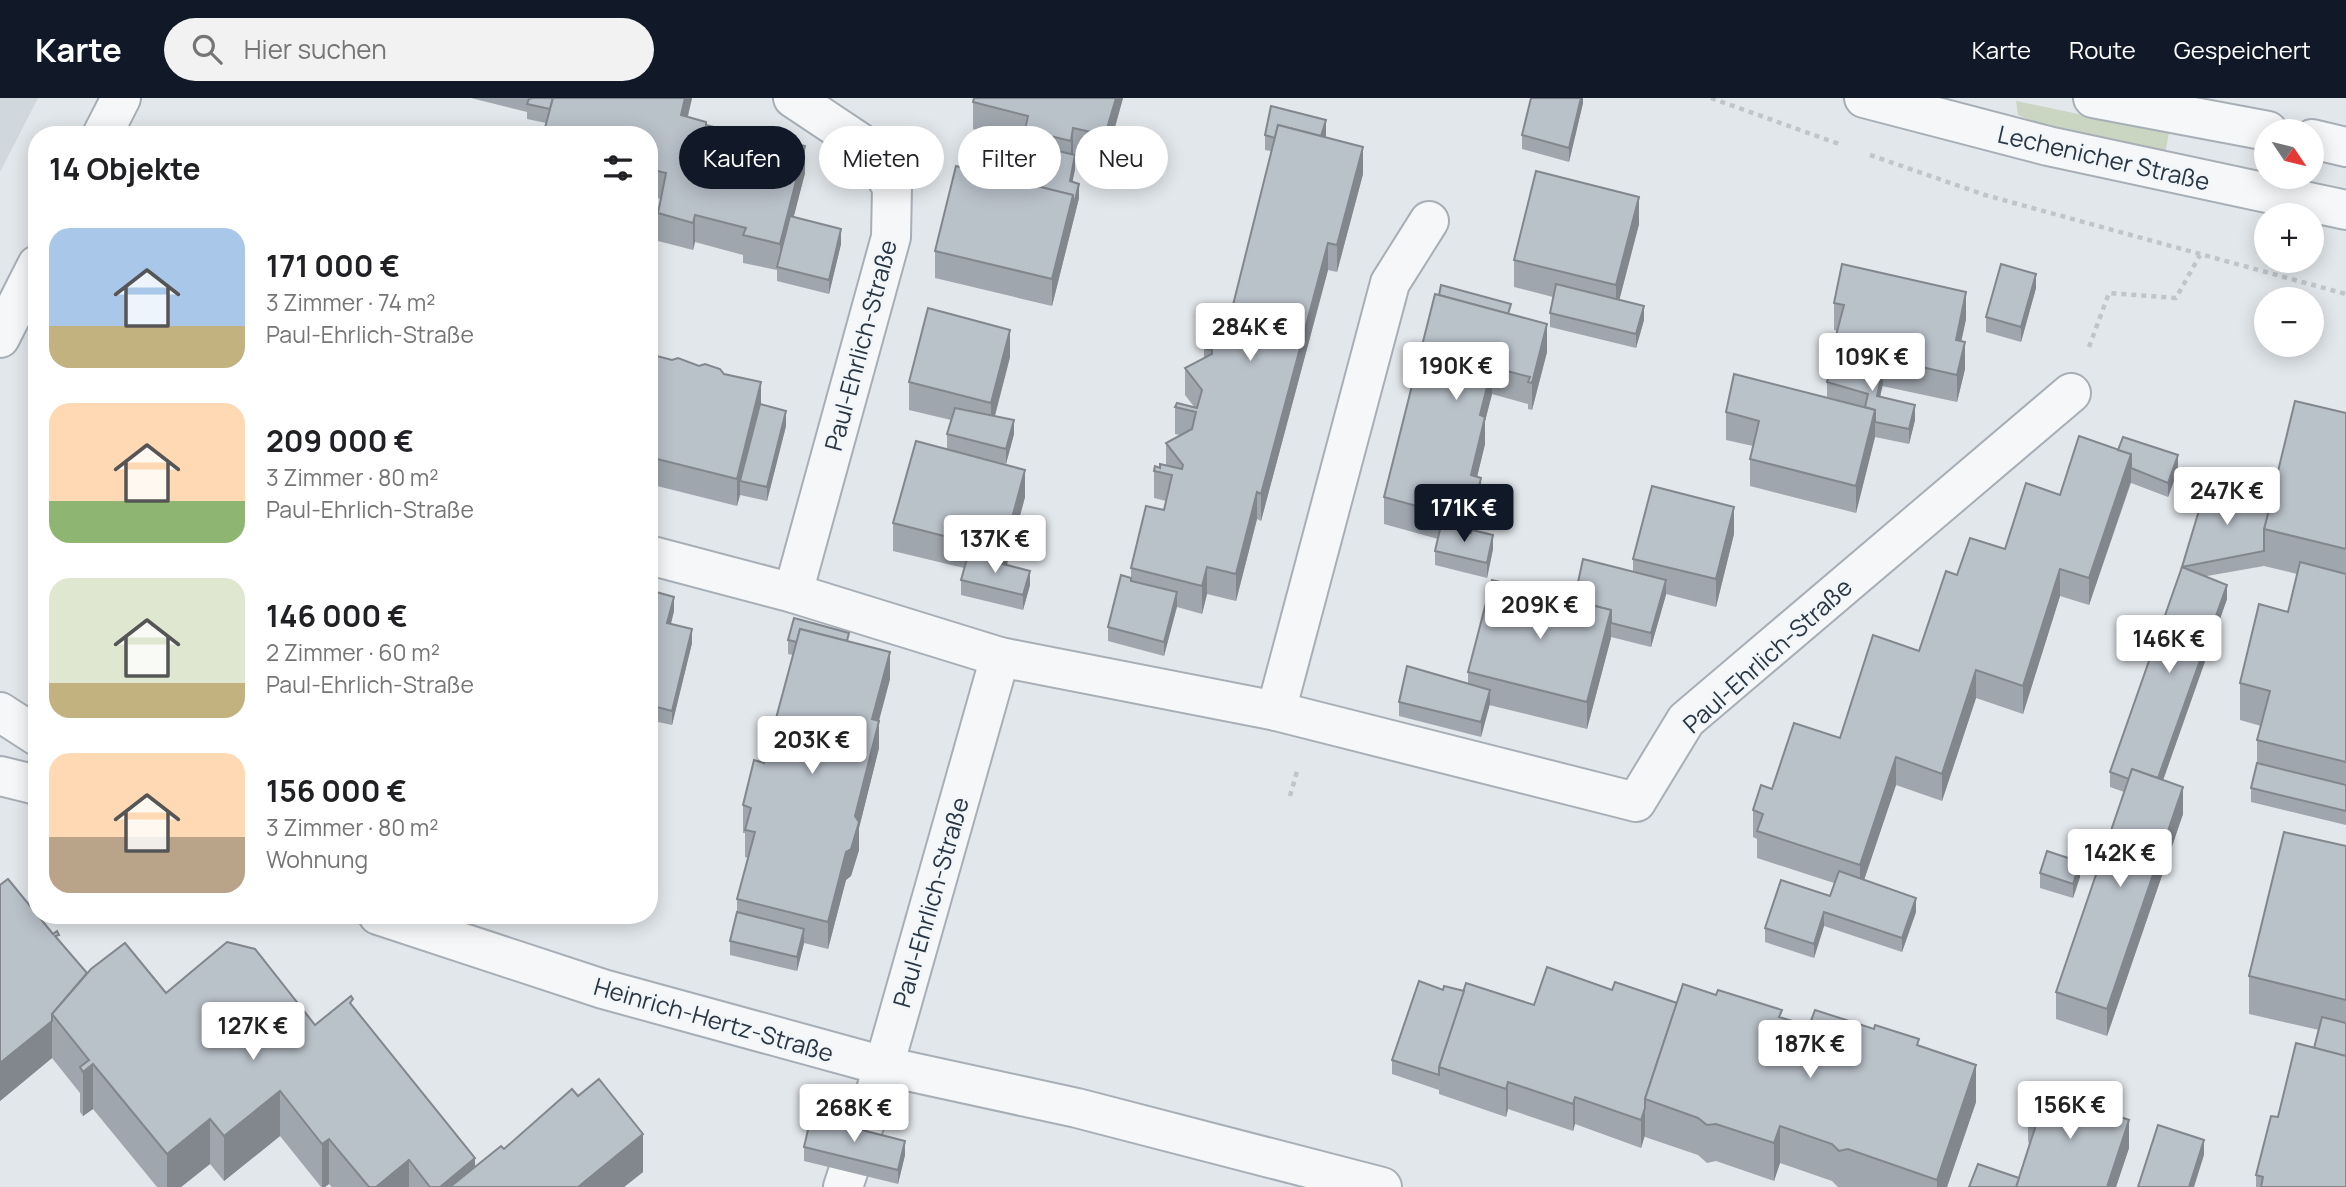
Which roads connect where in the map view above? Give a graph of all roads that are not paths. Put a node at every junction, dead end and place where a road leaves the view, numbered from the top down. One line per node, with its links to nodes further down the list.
1 (121, 98): 5 (street)
2 (793, 98): 15 (street, Paul-Ehrlich-Straße)
3 (1864, 98): 9 (street, Lechenicher Straße)
4 (2093, 98): 6 (street)
5 (107, 126)
6 (2254, 128)
7 (2324, 142): 8 (street)
8 (2346, 147)
9 (2346, 210)
10 (1429, 221): 17 (street)
11 (28, 283): 12 (street)
12 (0, 338)
13 (2071, 393): 17 (street, Paul-Ehrlich-Straße)
14 (658, 557): 15 (street, Paul-Ehrlich-Straße)
15 (793, 593): 16 (street, Paul-Ehrlich-Straße)
16 (1000, 657): 17 (street, Paul-Ehrlich-Straße); 23 (street, Paul-Ehrlich-Straße)
17 (1276, 711)
18 (0, 712): 19 (street)
19 (28, 730)
20 (0, 776): 21 (street)
21 (28, 783)
22 (405, 924): 23 (street, Heinrich-Hertz-Straße)
23 (884, 1066): 24 (street, Paul-Ehrlich-Straße); 25 (street, Heinrich-Hertz-Straße)
24 (850, 1167)
25 (1382, 1187)

